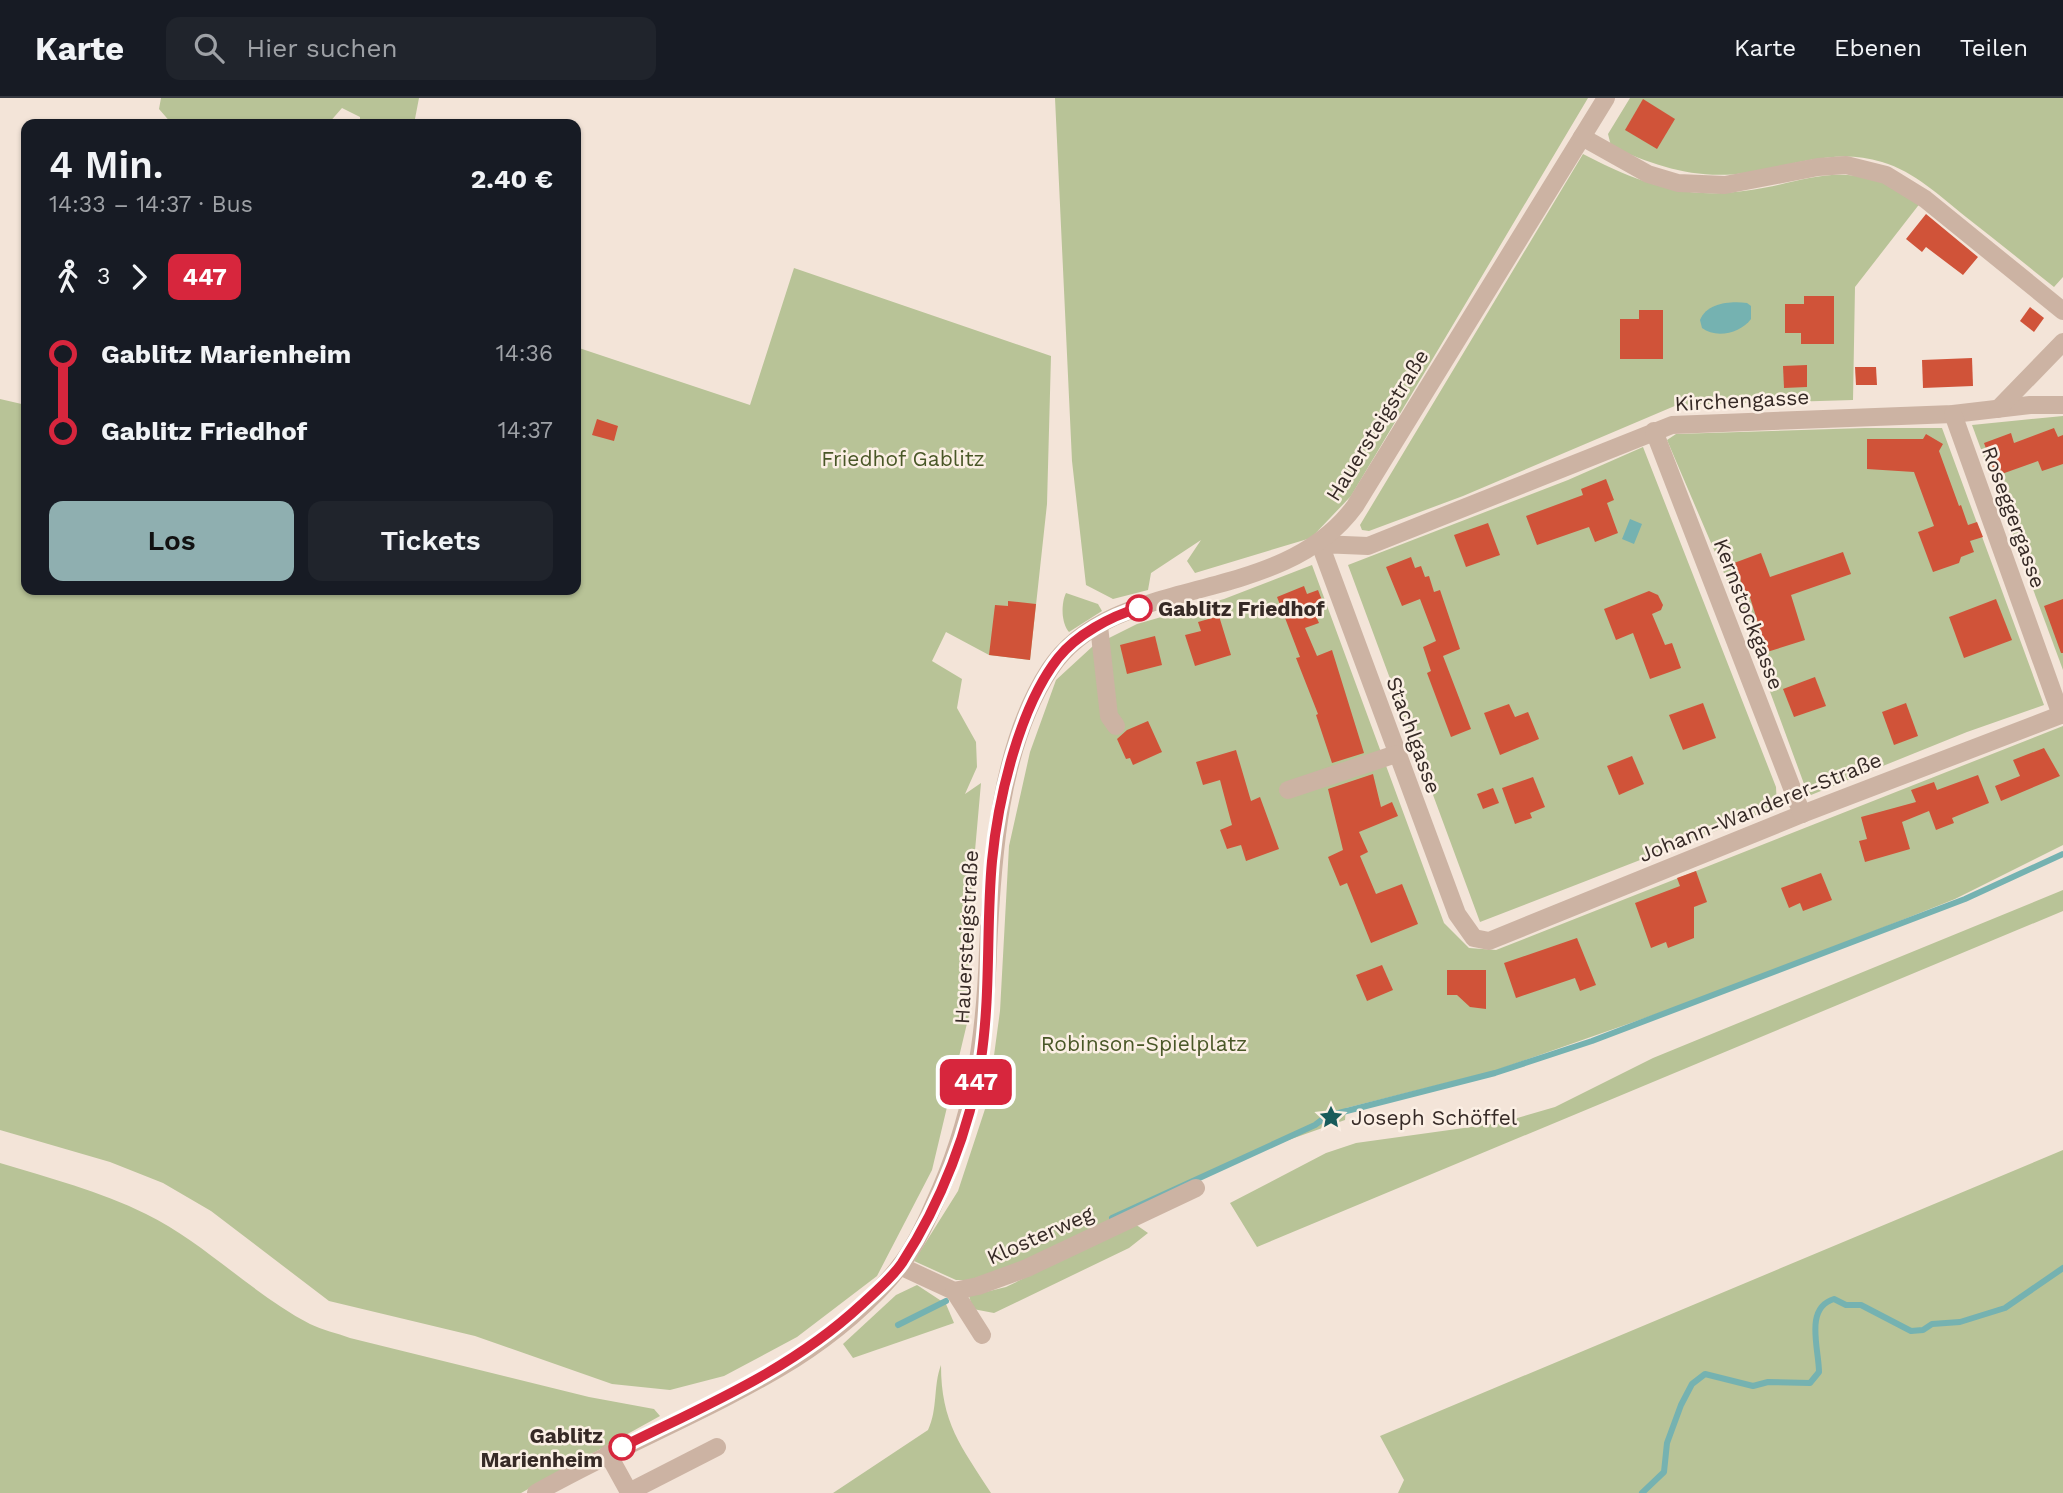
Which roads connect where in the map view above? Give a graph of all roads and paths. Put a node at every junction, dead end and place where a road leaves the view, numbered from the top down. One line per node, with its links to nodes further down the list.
1 (1606, 98): 2 (street, Hauersteigstraße)
2 (1582, 137): 3 (street); 9 (street, Hauersteigstraße)
3 (2063, 310)
4 (2063, 342): 6 (street)
5 (2063, 405): 6 (street, Kirchengasse)
6 (1998, 409): 7 (street, Kirchengasse)
7 (1953, 414): 8 (street, Kirchengasse); 11 (street, Roseggergasse)
8 (1654, 431): 9 (street, Kirchengasse); 15 (street, Kernstockgasse)
9 (1320, 544): 10 (street, Hauersteigstraße); 13 (street, Stachlgasse)
10 (1099, 626): 12 (street); 18 (street, Hauersteigstraße)
11 (2062, 714): 15 (street, Johann-Wanderer-Straße)
12 (1116, 726)
13 (1396, 754): 14 (street); 16 (street, Stachlgasse)
14 (1288, 790)
15 (1802, 814): 16 (street, Johann-Wanderer-Straße)
16 (1474, 938)
17 (1196, 1188): 19 (street, Klosterweg)
18 (900, 1266): 19 (street); 22 (street, Hauersteigstraße)
19 (954, 1291): 20 (street)
20 (982, 1335)
21 (717, 1447): 22 (street)
22 (608, 1454): 23 (street, Hauersteigstraße)
23 (536, 1493)

